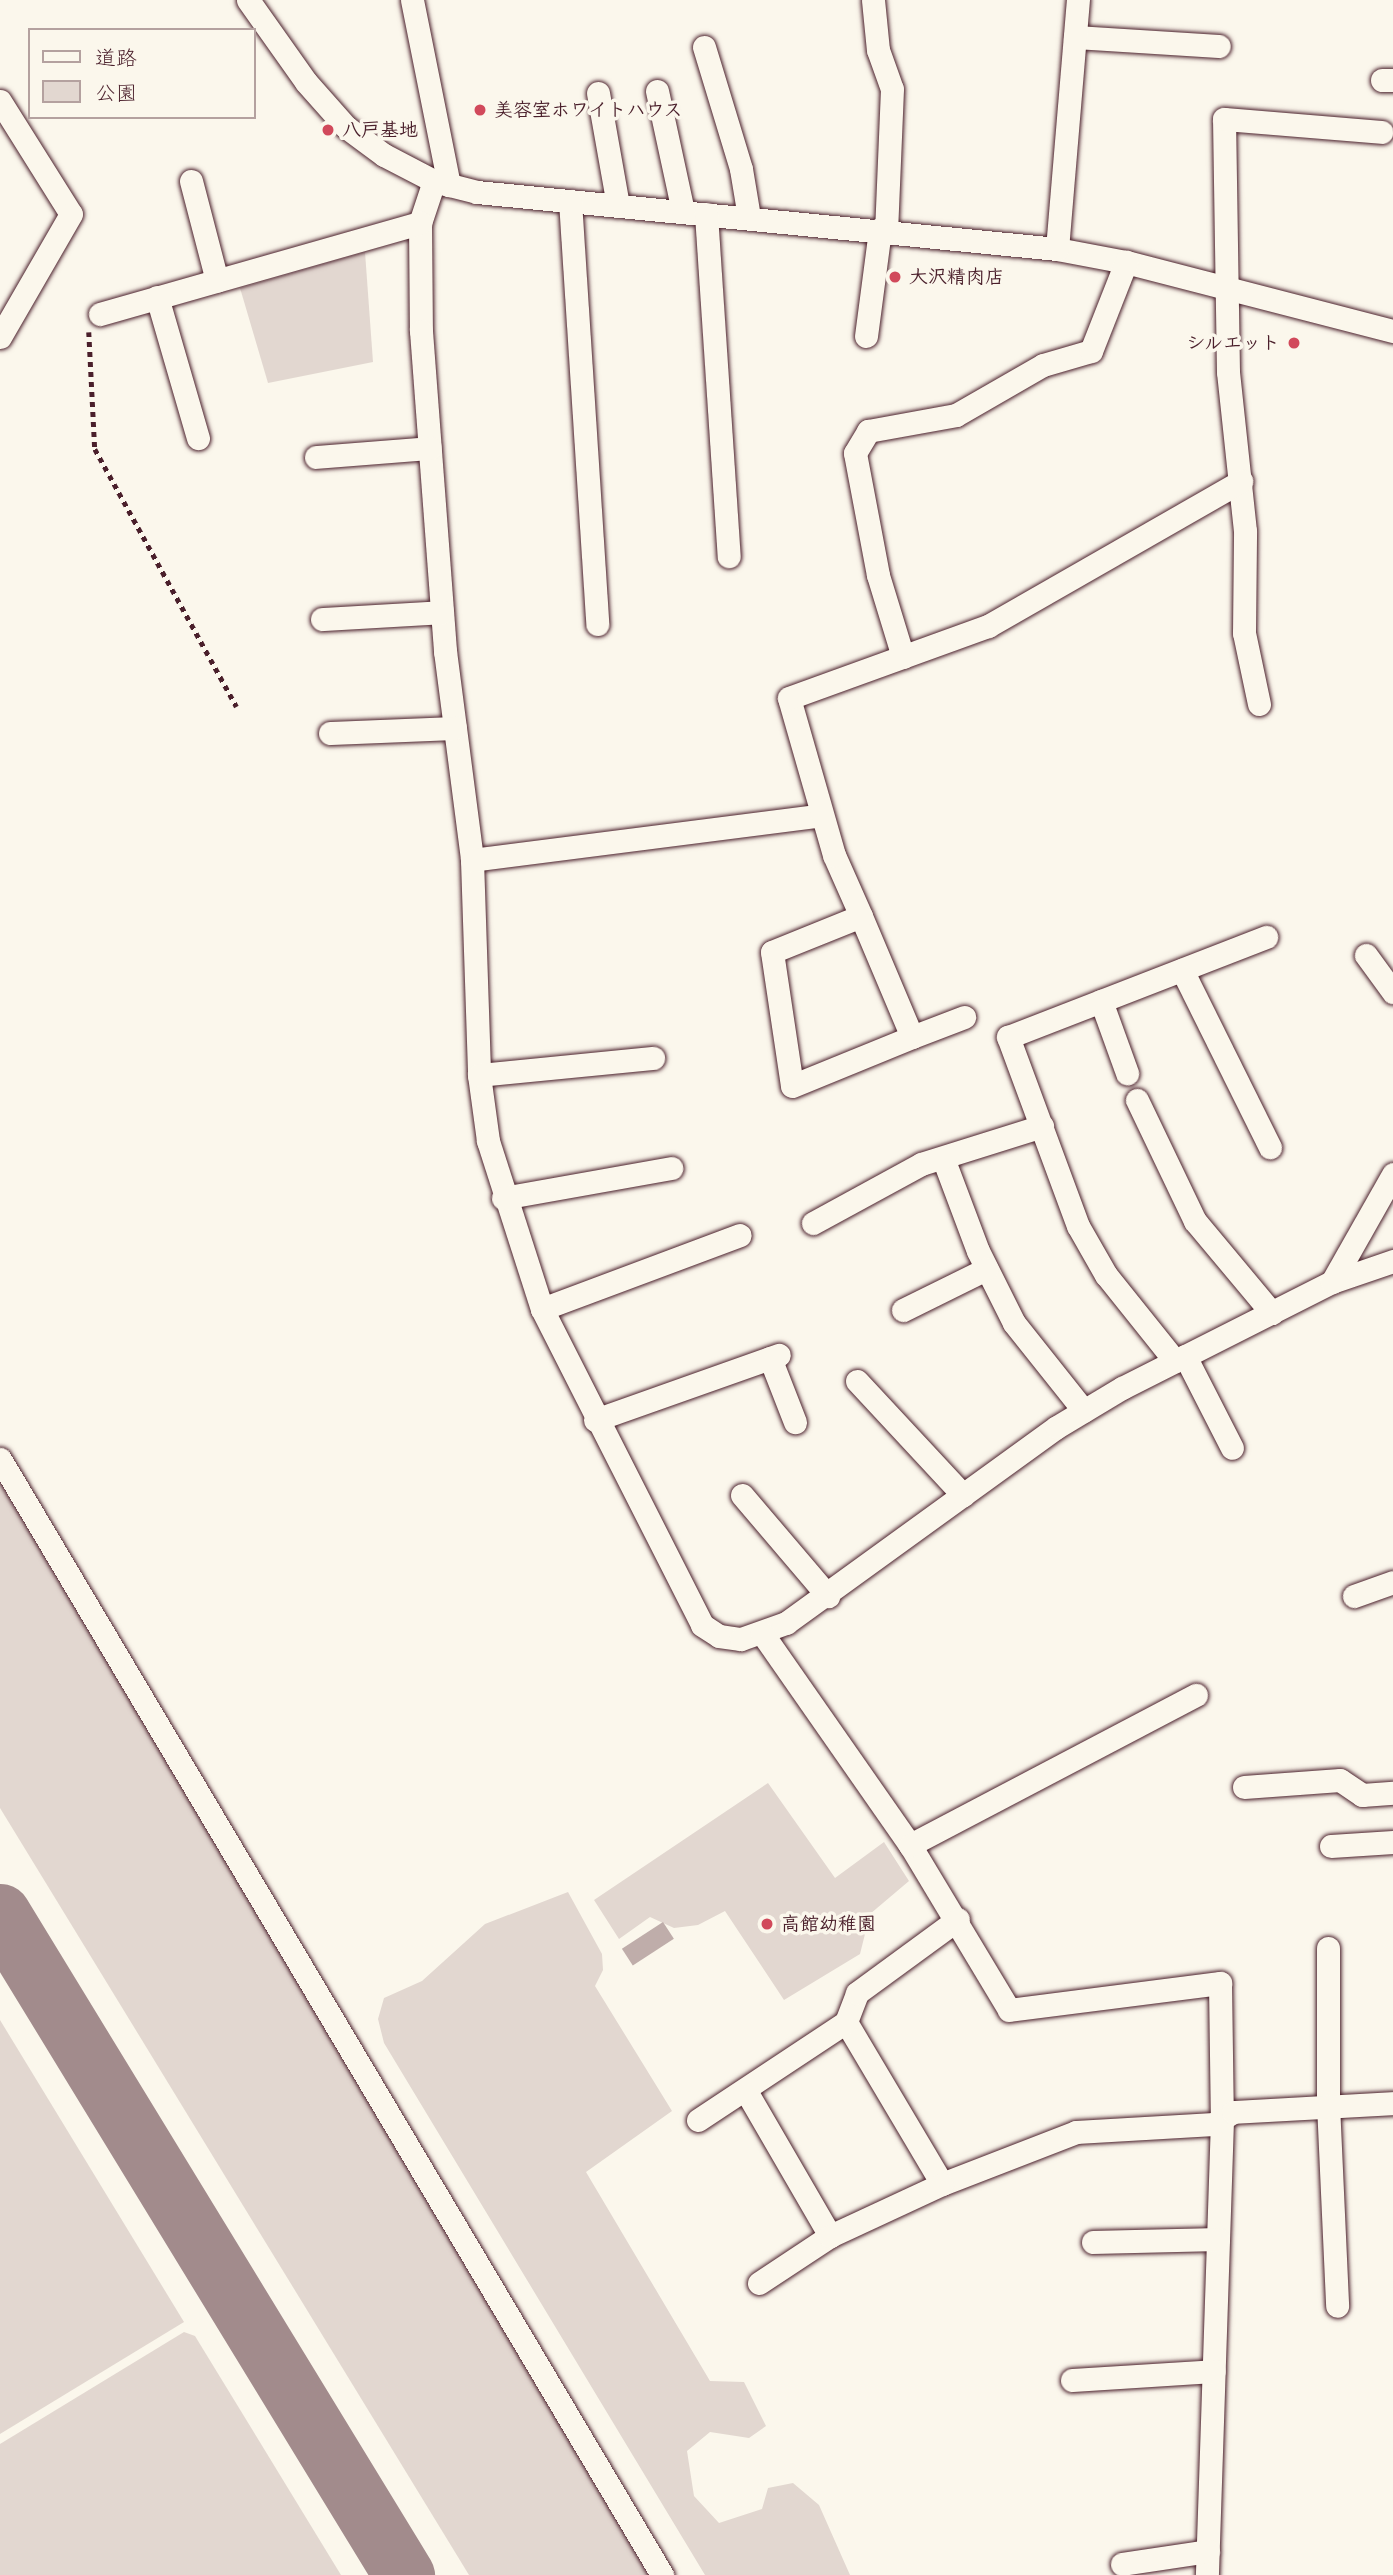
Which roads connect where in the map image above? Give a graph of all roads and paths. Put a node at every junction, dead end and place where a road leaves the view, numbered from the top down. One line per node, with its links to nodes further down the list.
1 (248, 0): 13 (street)
2 (412, 0): 13 (street)
3 (873, 0): 20 (street)
4 (1078, 0): 5 (street)
5 (1075, 37): 7 (street); 21 (street)
6 (704, 47): 18 (street)
7 (1220, 47)
8 (657, 91): 16 (street)
9 (598, 93): 15 (street)
10 (0, 101): 29 (street)
11 (1381, 132): 24 (street)
12 (191, 181): 23 (street)
13 (442, 183): 14 (street); 19 (street)
14 (570, 201): 15 (street); 37 (street)
15 (618, 205): 16 (street)
16 (683, 211): 17 (street)
17 (706, 214): 18 (street); 34 (street)
18 (749, 217): 20 (street)
19 (420, 223): 23 (street); 31 (street)
20 (883, 230): 21 (street); 28 (street)
21 (1057, 249): 22 (street)
22 (1126, 262): 24 (street); 38 (street)
23 (217, 281): 25 (street)
24 (1224, 286): 27 (street); 33 (street)
25 (157, 297): 26 (street); 30 (street)
26 (100, 314): 40 (path)
27 (1393, 331)
28 (866, 336)
29 (0, 337)
30 (198, 438)
31 (430, 448): 32 (street); 35 (street)
32 (316, 457)
33 (1241, 481): 38 (street); 39 (street)
34 (729, 556)
35 (442, 612): 36 (street); 41 (street)
36 (322, 619)
37 (597, 624)
38 (903, 657): 43 (street)
39 (1259, 704)
40 (237, 707)
41 (455, 728): 42 (street); 44 (street)
42 (330, 733)
43 (821, 815): 44 (street); 45 (street)
44 (472, 860): 55 (street)
45 (861, 916): 52 (street); 52 (street)
46 (1266, 937): 48 (street)
47 (1366, 955): 49 (street)
48 (1182, 970): 50 (street); 58 (street)
49 (1393, 992)
50 (1101, 1001): 54 (street); 57 (street)
51 (964, 1017): 52 (street)
52 (912, 1037)
53 (653, 1058): 55 (street)
54 (1127, 1073)
55 (479, 1075): 62 (street)
56 (1138, 1100): 70 (street)
57 (1042, 1126): 59 (street); 71 (street)
58 (1270, 1147)
59 (943, 1158): 63 (street); 66 (street)
60 (671, 1168): 62 (street)
61 (1393, 1174): 67 (street)
62 (503, 1198): 68 (street)
63 (813, 1223)
64 (740, 1235): 68 (street)
65 (1393, 1261): 67 (street)
66 (986, 1269): 69 (street); 73 (street)
67 (1332, 1282): 70 (street)
68 (542, 1309): 74 (street)
69 (904, 1310)
70 (1272, 1313): 71 (street)
71 (1180, 1359): 73 (street); 76 (street)
72 (857, 1381): 79 (street)
73 (1084, 1411): 79 (street)
74 (594, 1420): 75 (street); 83 (street)
75 (795, 1422)
76 (1232, 1448)
77 (0, 1459): 108 (street)
78 (742, 1495): 82 (street)
79 (963, 1495): 82 (street)
80 (1393, 1582): 81 (street)
81 (1353, 1595)
82 (828, 1596): 83 (street)
83 (762, 1633): 88 (street)
84 (1196, 1695): 88 (street)
85 (1244, 1787): 86 (street)
86 (1393, 1793)
87 (1393, 1842): 89 (street)
88 (910, 1845): 90 (street)
89 (1331, 1846)
90 (958, 1919): 92 (street); 97 (street)
91 (1328, 1948): 95 (street)
92 (846, 2022): 93 (street); 98 (street)
93 (746, 2091): 96 (street); 99 (street)
94 (1393, 2103): 95 (street)
95 (1328, 2104): 97 (street); 103 (street)
96 (698, 2120)
97 (1222, 2120): 98 (street); 100 (street)
98 (942, 2184): 99 (street)
99 (830, 2236): 102 (street)
100 (1218, 2239): 101 (street); 104 (street)
101 (1093, 2242)
102 (759, 2283)
103 (1337, 2306)
104 (1214, 2371): 105 (street); 106 (street)
105 (1072, 2380)
106 (1208, 2550): 107 (street); 109 (street)
107 (1122, 2564)
108 (662, 2575)
109 (1207, 2575)

